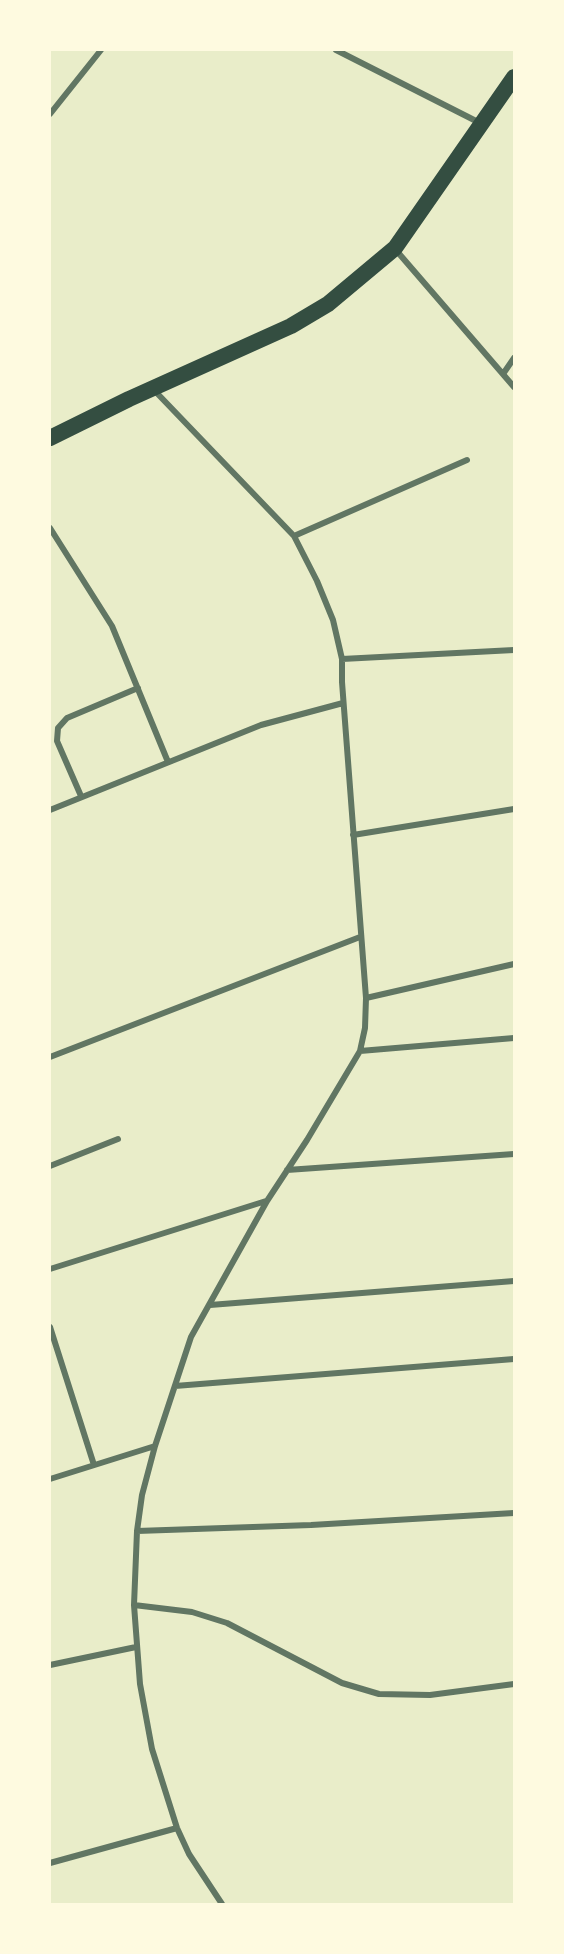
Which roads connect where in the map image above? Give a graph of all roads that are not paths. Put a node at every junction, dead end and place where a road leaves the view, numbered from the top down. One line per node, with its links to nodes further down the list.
1 (101, 50): 4 (street)
2 (336, 50): 5 (street)
3 (514, 77): 5 (highway)
4 (50, 114)
5 (482, 124): 6 (highway)
6 (395, 248): 8 (street); 10 (highway)
7 (514, 358): 8 (street)
8 (503, 374): 9 (street)
9 (514, 387)
10 (152, 389): 11 (highway); 14 (street)
11 (50, 438)
12 (467, 460): 14 (street)
13 (50, 528): 17 (street)
14 (294, 536): 16 (street)
15 (514, 650): 16 (street)
16 (342, 659): 18 (street)
17 (138, 688): 19 (street); 20 (street)
18 (343, 703): 19 (street); 23 (street)
19 (168, 762): 20 (street)
20 (81, 796): 22 (street)
21 (514, 809): 23 (street)
22 (50, 810)
23 (353, 835): 24 (street)
24 (360, 937): 26 (street); 29 (street)
25 (514, 964): 26 (street)
26 (366, 998): 28 (street)
27 (514, 1038): 28 (street)
28 (360, 1051): 33 (street)
29 (50, 1057)
30 (118, 1139): 32 (street)
31 (514, 1154): 33 (street)
32 (50, 1166)
33 (287, 1170): 34 (street)
34 (267, 1201): 35 (street); 37 (street)
35 (50, 1269)
36 (514, 1281): 37 (street)
37 (210, 1305): 40 (street)
38 (50, 1327): 42 (street)
39 (514, 1359): 40 (street)
40 (175, 1386): 41 (street)
41 (155, 1446): 42 (street); 45 (street)
42 (94, 1465): 43 (street)
43 (50, 1479)
44 (514, 1513): 45 (street)
45 (137, 1531): 46 (street)
46 (134, 1605): 47 (street); 49 (street)
47 (136, 1647): 48 (street); 50 (street)
48 (50, 1665)
49 (514, 1684)
50 (177, 1828): 51 (street); 52 (street)
51 (50, 1863)
52 (222, 1905)

